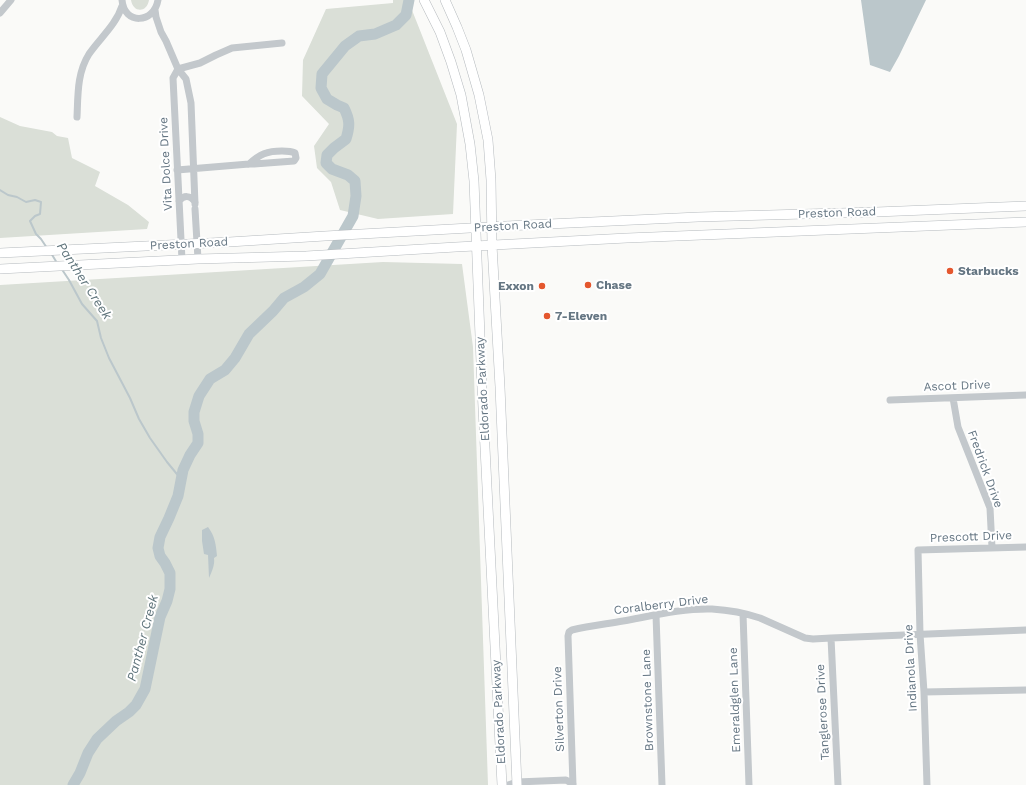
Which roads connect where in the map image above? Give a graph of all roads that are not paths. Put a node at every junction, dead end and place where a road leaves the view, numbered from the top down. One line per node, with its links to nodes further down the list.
1 (11, 0): 7 (street)
2 (158, 0): 6 (street)
3 (424, 0): 26 (main road, Eldorado Parkway)
4 (122, 3): 8 (street); 10 (street)
5 (446, 3): 24 (main road, Eldorado Parkway)
6 (155, 10): 9 (street); 11 (street)
7 (0, 13)
8 (133, 18): 9 (street); 10 (street)
9 (142, 18): 11 (street)
10 (113, 24): 14 (street)
11 (161, 32): 13 (street)
12 (282, 43): 13 (street)
13 (178, 69): 16 (street); 17 (street, Vita Dolce Drive)
14 (77, 117)
15 (249, 164): 15 (street); 16 (street)
16 (193, 168): 17 (street); 19 (street)
17 (177, 170): 18 (street, Vita Dolce Drive)
18 (179, 202): 19 (street); 28 (street, Vita Dolce Drive)
19 (195, 205): 29 (street)
20 (1026, 206): 21 (main road, Preston Road)
21 (876, 212): 22 (main road, Preston Road); 25 (main road)
22 (698, 217): 24 (main road, Preston Road); 27 (main road)
23 (1026, 222): 25 (main road, Preston Road)
24 (492, 227): 26 (main road, Preston Road); 30 (main road, Eldorado Parkway)
25 (877, 227): 27 (main road, Preston Road)
26 (476, 228): 29 (main road, Preston Road); 31 (main road, Eldorado Parkway)
27 (699, 235): 30 (main road, Preston Road)
28 (181, 244): 29 (main road, Preston Road); 32 (main road, Preston Road); 34 (street, Vita Dolce Drive)
29 (198, 244): 33 (street)
30 (492, 245): 31 (main road, Preston Road); 36 (main road, Eldorado Parkway)
31 (476, 246): 33 (main road, Preston Road); 36 (main road, Eldorado Parkway)
32 (0, 253)
33 (198, 259): 34 (main road, Preston Road)
34 (182, 260): 35 (main road, Preston Road)
35 (0, 269)
36 (491, 387): 40 (main road, Eldorado Parkway); 41 (main road, Eldorado Parkway)
37 (1026, 395): 38 (street, Ascot Drive)
38 (953, 398): 39 (street, Ascot Drive); 43 (street, Fredrick Drive)
39 (890, 400)
40 (506, 517): 41 (main road); 53 (main road, Eldorado Parkway)
41 (490, 519): 54 (main road, Eldorado Parkway)
42 (1026, 547): 43 (street, Prescott Drive)
43 (992, 548): 44 (street, Prescott Drive)
44 (918, 550): 49 (street, Indianola Drive)
45 (743, 614): 46 (street, Coralberry Drive); 50 (street, Coralberry Drive); 58 (street, Emeraldglen Lane)
46 (656, 615): 48 (street, Coralberry Drive); 57 (street, Brownstone Lane)
47 (1026, 630): 49 (street, Coralberry Drive)
48 (569, 632): 56 (street, Silverton Drive)
49 (920, 634): 50 (street, Coralberry Drive); 52 (street, Indianola Drive)
50 (831, 638): 59 (street, Tanglerose Drive)
51 (1026, 690): 52 (street)
52 (924, 692): 60 (street, Indianola Drive)
53 (517, 784): 55 (street); 56 (street)
54 (502, 785)
55 (508, 785)
56 (572, 785)
57 (662, 785)
58 (749, 785)
59 (838, 785)
60 (927, 785)

